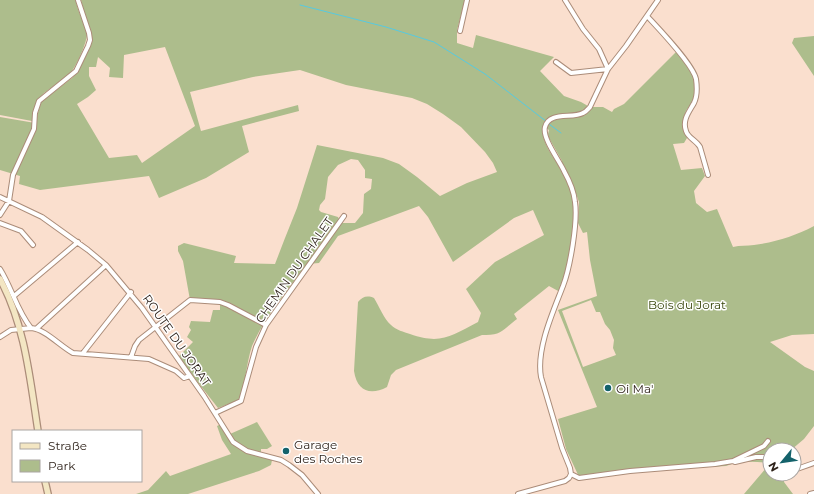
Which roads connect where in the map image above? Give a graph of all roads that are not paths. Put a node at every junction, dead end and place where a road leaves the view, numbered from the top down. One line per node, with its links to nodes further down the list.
1 (78, 0): 11 (street)
2 (468, 0): 6 (street)
3 (565, 0): 8 (street)
4 (658, 0): 5 (street)
5 (647, 16): 8 (street); 9 (street)
6 (460, 31)
7 (556, 62): 8 (street)
8 (608, 69): 38 (street)
9 (708, 175)
10 (0, 197): 11 (street, ROUTE DU JORAT)
11 (9, 201): 12 (street); 15 (street, ROUTE DU JORAT)
12 (0, 215)
13 (344, 216): 22 (street, CHEMIN DU CHALET)
14 (0, 223): 16 (street)
15 (78, 242): 17 (street, ROUTE DU JORAT); 21 (street)
16 (33, 246)
17 (106, 265): 20 (street, ROUTE DU JORAT); 26 (street)
18 (0, 269): 21 (street)
19 (0, 279): 25 (main road)
20 (131, 292): 24 (street, ROUTE DU JORAT); 28 (street)
21 (14, 296): 23 (street)
22 (266, 325): 24 (street); 31 (street, CHEMIN DU CHALET)
23 (31, 328): 25 (street); 26 (street)
24 (157, 328): 29 (street); 30 (street, ROUTE DU JORAT)
25 (20, 329): 27 (street); 32 (main road)
26 (36, 329): 28 (street)
27 (0, 337)
28 (83, 353): 29 (street)
29 (131, 357): 30 (street)
30 (190, 376): 31 (street, ROUTE DU JORAT)
31 (215, 413): 42 (street, ROUTE DU JORAT)
32 (38, 430)
33 (768, 441): 35 (street)
34 (762, 457): 35 (street)
35 (733, 461): 38 (street)
36 (814, 463): 37 (street)
37 (802, 467)
38 (570, 474): 43 (street)
39 (45, 482): 41 (main road)
40 (814, 493): 44 (street)
41 (48, 494)
42 (318, 494)
43 (518, 494)
44 (810, 494)

